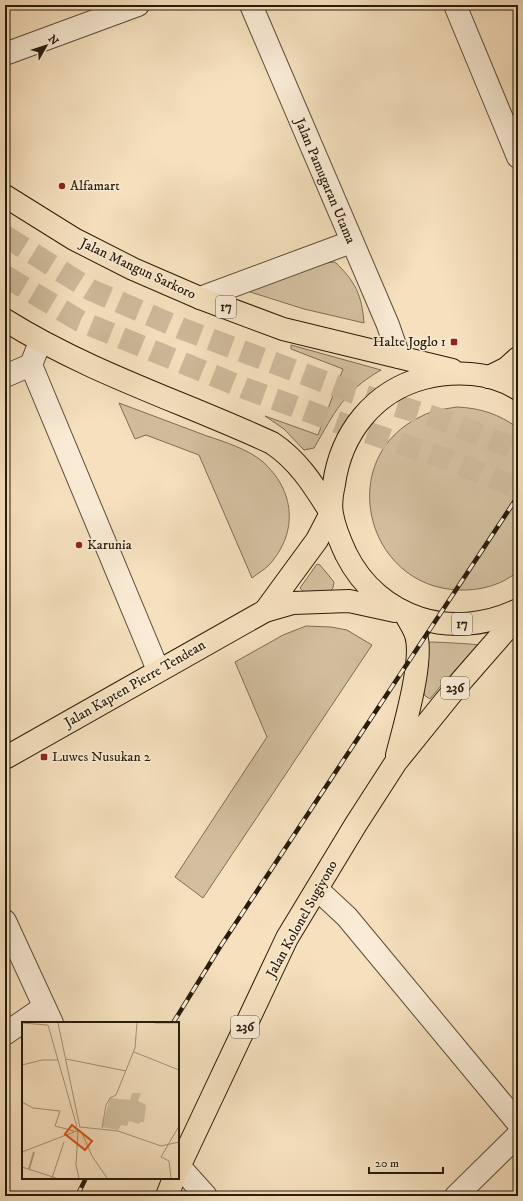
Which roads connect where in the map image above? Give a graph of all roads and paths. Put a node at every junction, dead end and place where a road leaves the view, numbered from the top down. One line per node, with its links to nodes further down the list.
1 (138, 5): 4 (street)
2 (251, 5): 7 (street, Jalan Pamugaran Utama)
3 (455, 5): 5 (street)
4 (5, 54)
5 (518, 157)
6 (5, 196): 8 (main road, Jalan Mangun Sarkoro / 17)
7 (351, 242): 8 (street); 11 (street, Jalan Pamugaran Utama)
8 (200, 298): 11 (main road, Jalan Mangun Sarkoro / 17)
9 (5, 320): 10 (main road, 17)
10 (40, 342): 13 (street); 18 (main road, 17)
11 (399, 356): 14 (main road, Jalan Mangun Sarkoro / 17)
12 (518, 358): 16 (main road)
13 (31, 365): 15 (street); 23 (street)
14 (464, 374): 16 (main road, 17); 18 (main road, 17)
15 (5, 376)
16 (489, 377): 17 (main road, 17)
17 (518, 389)
18 (331, 513): 19 (main road, Jalan Kapten Pierre Tendean); 21 (main road, 17)
19 (265, 610): 21 (main road, Jalan Kapten Pierre Tendean); 23 (main road, Jalan Kapten Pierre Tendean)
20 (518, 610): 21 (main road, 17)
21 (405, 613): 25 (main road, Jalan Kolonel Sugiyono / 236)
22 (518, 616): 25 (main road, Jalan Kolonel Sugiyono / 236)
23 (158, 670): 24 (main road, Jalan Kapten Pierre Tendean)
24 (5, 758)
25 (396, 762): 26 (main road, Jalan Kolonel Sugiyono / 236)
26 (317, 889): 32 (street); 34 (main road, Jalan Kolonel Sugiyono / 236)
27 (5, 921): 28 (street)
28 (48, 1015): 29 (street)
29 (32, 1022)
30 (22, 1026): 31 (street)
31 (5, 1034)
32 (518, 1124)
33 (518, 1135): 39 (street)
34 (179, 1167)
35 (179, 1173): 38 (street)
36 (174, 1179): 37 (main road, Jalan Kolonel Sugiyono / 236)
37 (167, 1196)
38 (206, 1196)
39 (456, 1196)

